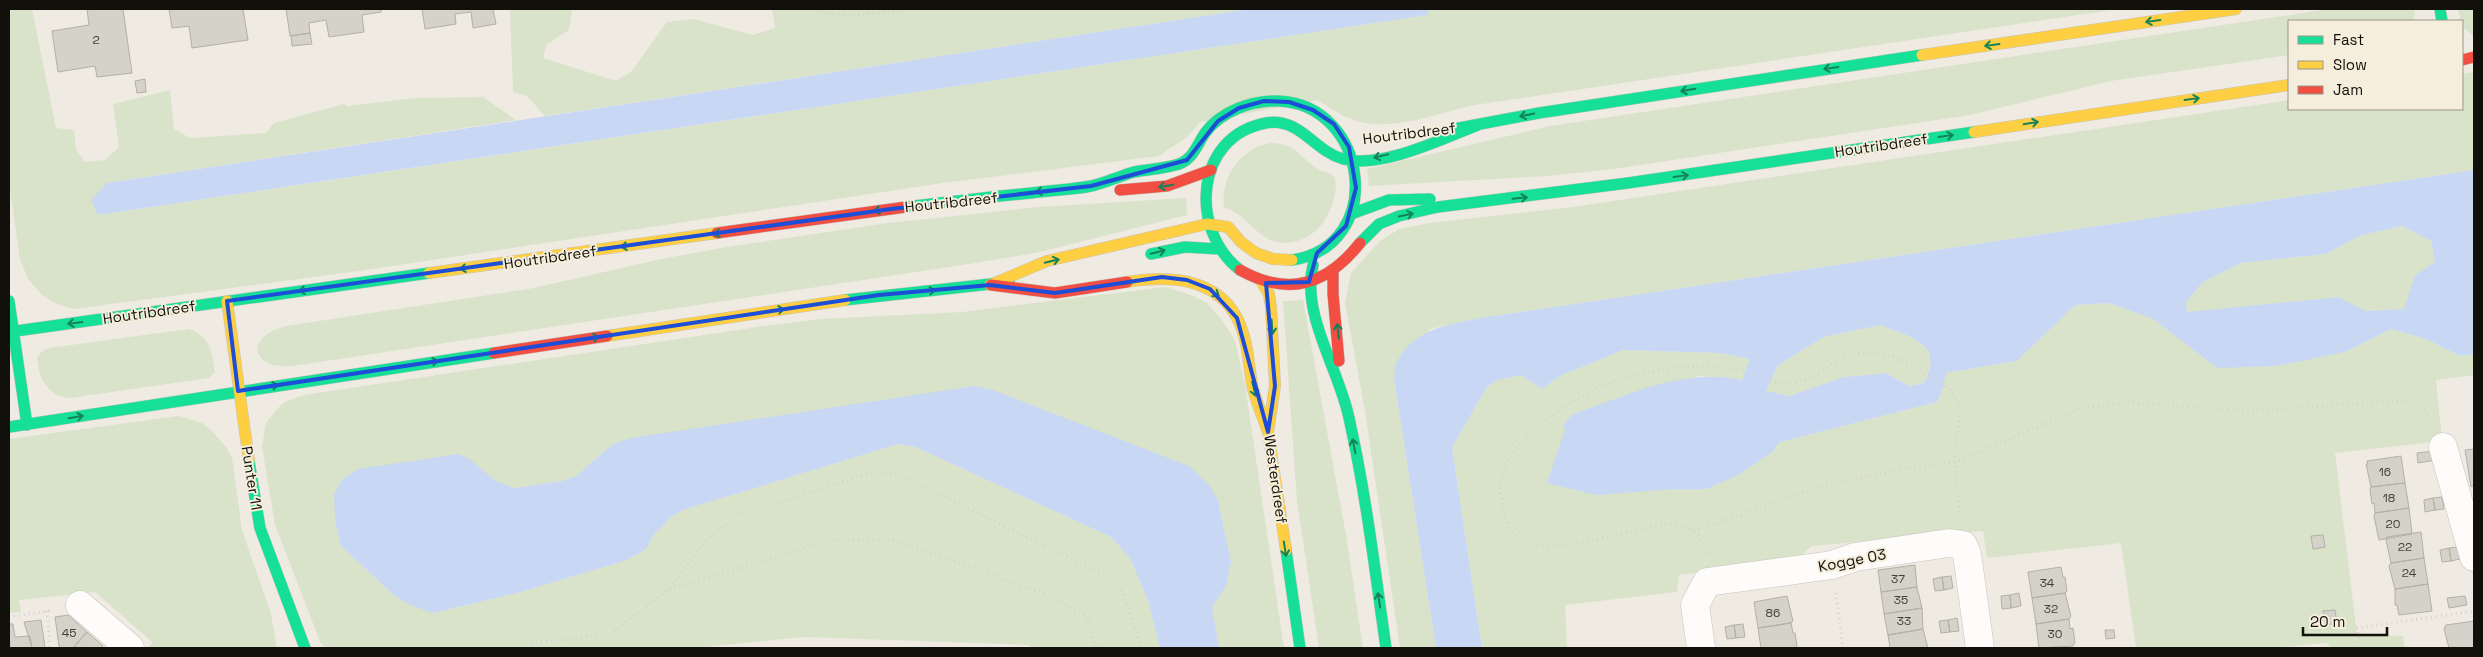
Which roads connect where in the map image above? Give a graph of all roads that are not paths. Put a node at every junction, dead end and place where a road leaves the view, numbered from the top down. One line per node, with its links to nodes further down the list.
1 (2236, 9): 3 (main road, Houtribdreef, one-way to 3)
2 (2288, 85): 10 (main road, Houtribdreef, one-way to 2)
3 (1478, 126): 4 (main road, Houtribdreef); 7 (main road, Houtribdreef, one-way to 7)
4 (1429, 131)
5 (1342, 134): 6 (main road, Houtribdreef); 7 (main road); 9 (main road, Houtribdreef)
6 (1355, 140)
7 (1354, 161): 8 (main road); 11 (main road)
8 (1211, 170): 9 (main road, Houtribdreef, one-way to 9); 12 (main road)
9 (1091, 186): 22 (main road, Houtribdreef, one-way to 22)
10 (1472, 202): 11 (main road, Houtribdreef); 16 (main road, Houtribdreef, one-way to 10)
11 (1351, 214): 14 (main road)
12 (1207, 224): 13 (main road); 14 (main road); 20 (main road, one-way to 12)
13 (1219, 249): 15 (main road, one-way to 13); 18 (main road)
14 (1318, 253): 19 (main road)
15 (1140, 256)
16 (1333, 271): 19 (main road); 24 (main road, one-way to 16)
17 (1042, 276): 20 (main road)
18 (1261, 281): 19 (main road); 28 (main road, Westerdreef, one-way to 28)
19 (1309, 282): 24 (main road)
20 (990, 285): 25 (main road, one-way to 20); 28 (main road, one-way to 28)
21 (9, 301): 23 (main road)
22 (227, 301): 23 (main road, Houtribdreef, one-way to 23); 25 (main road, Punter 11)
23 (11, 332): 26 (main road)
24 (1338, 380): 35 (main road, one-way to 24)
25 (238, 391): 26 (main road, one-way to 25); 33 (main road, Punter 11)
26 (28, 425): 27 (main road)
27 (9, 427)
28 (1268, 432): 34 (main road, Westerdreef, one-way to 34)
29 (2443, 447): 30 (street)
30 (2473, 544)
31 (80, 605): 32 (street)
32 (130, 648)
33 (305, 648)
34 (1300, 648)
35 (1386, 648)
36 (1701, 648): 37 (street, Kogge 03)
37 (1980, 648)

